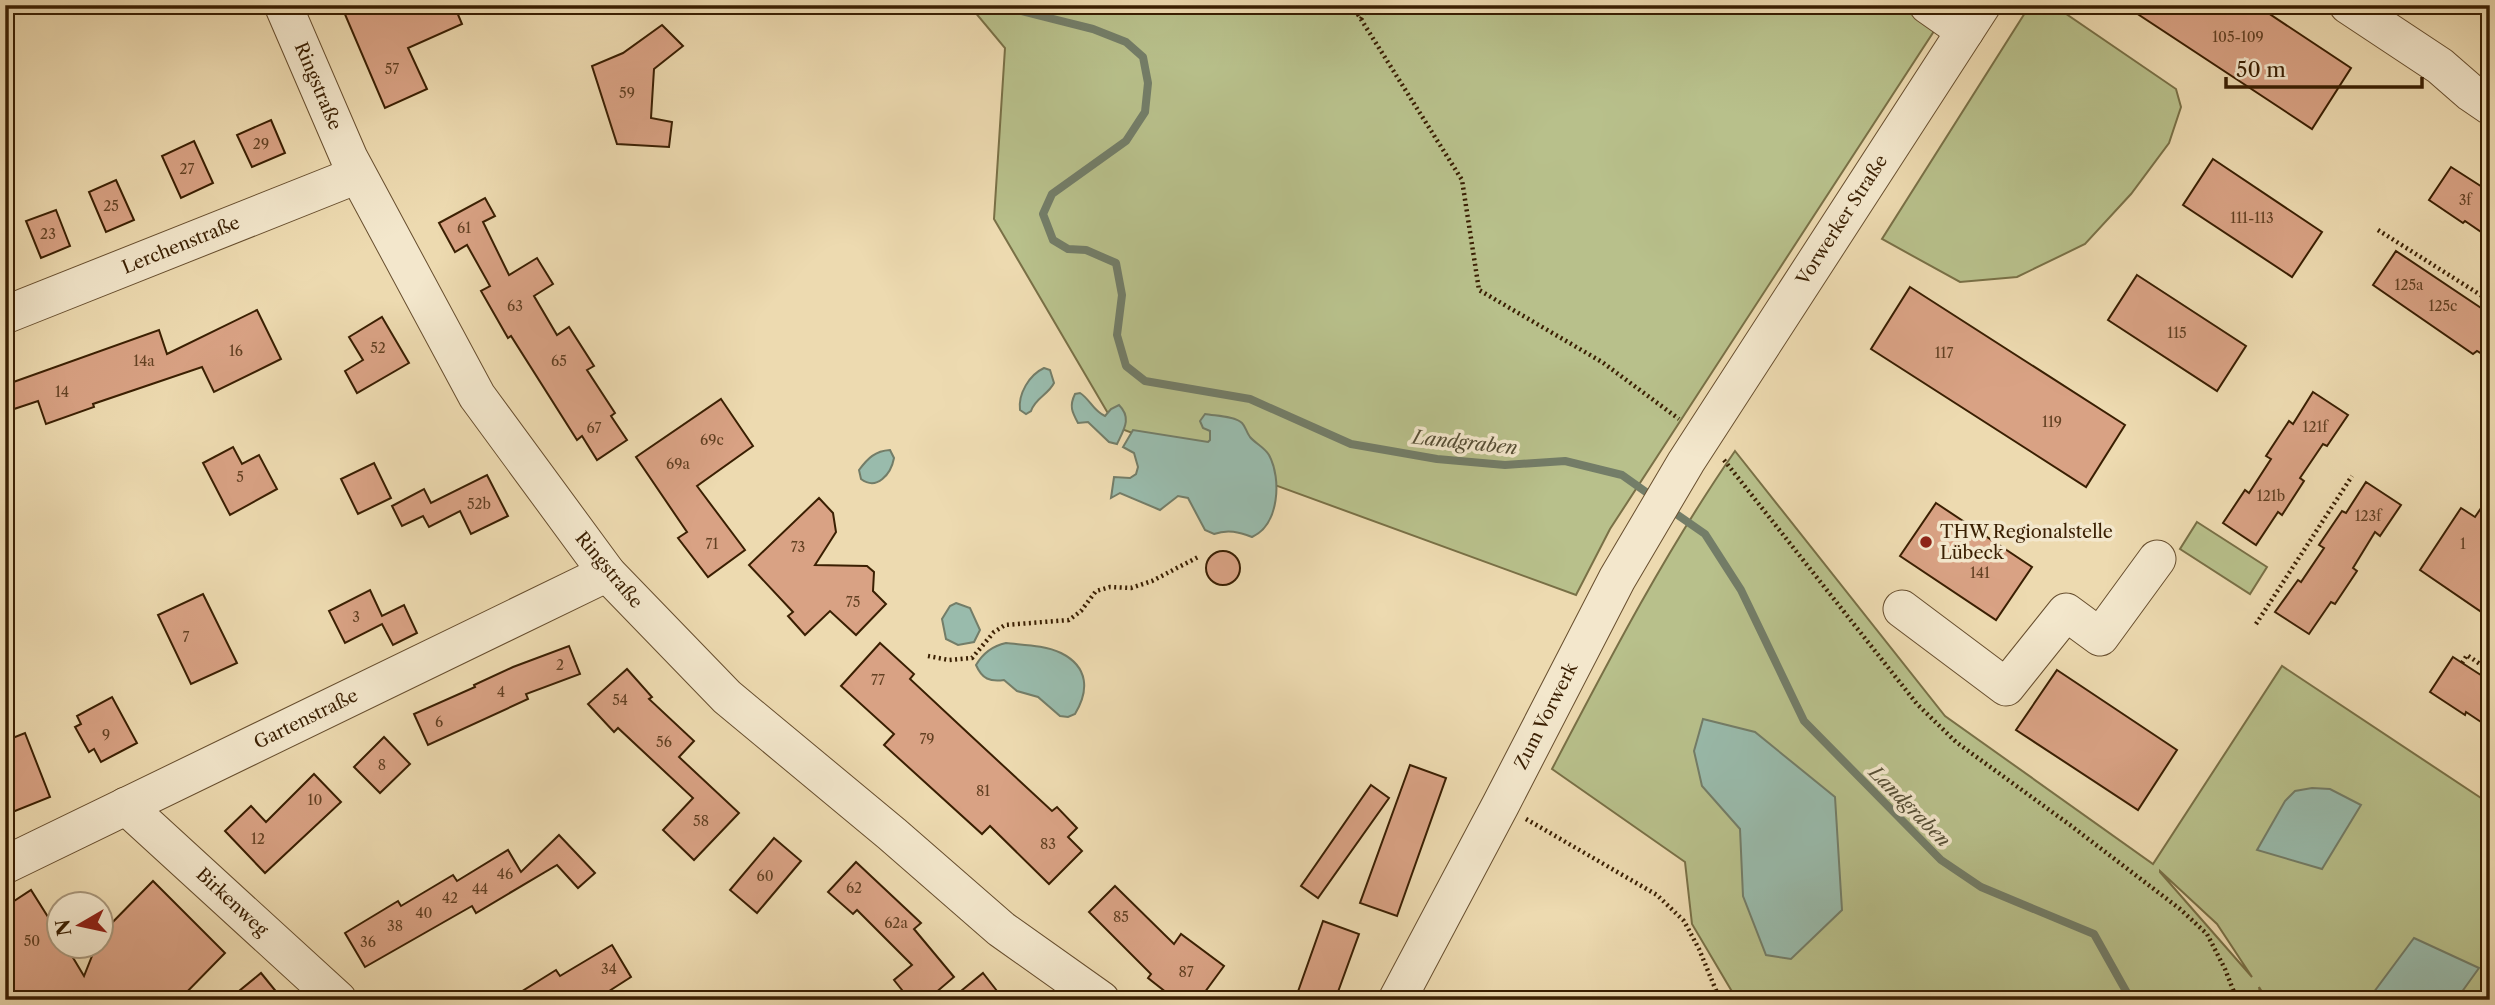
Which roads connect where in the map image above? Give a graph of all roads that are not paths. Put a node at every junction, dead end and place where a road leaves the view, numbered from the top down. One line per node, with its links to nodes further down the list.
1 (283, 5): 6 (street, Ringstraße)
2 (1928, 5): 4 (street)
3 (2348, 5): 5 (street)
4 (1974, 18): 8 (street, Vorwerker Straße)
5 (2490, 106)
6 (357, 175): 7 (street, Lerchenstraße); 10 (street, Ringstraße)
7 (5, 314)
8 (1694, 449): 16 (street, Zum Vorwerk)
9 (2157, 559): 11 (street)
10 (607, 573): 12 (street, Gartenstraße); 15 (street, Ringstraße)
11 (1902, 609)
12 (126, 806): 13 (street, Gartenstraße); 14 (street, Birkenweg)
13 (5, 865)
14 (338, 1000)
15 (1101, 1000)
16 (1396, 1000)

